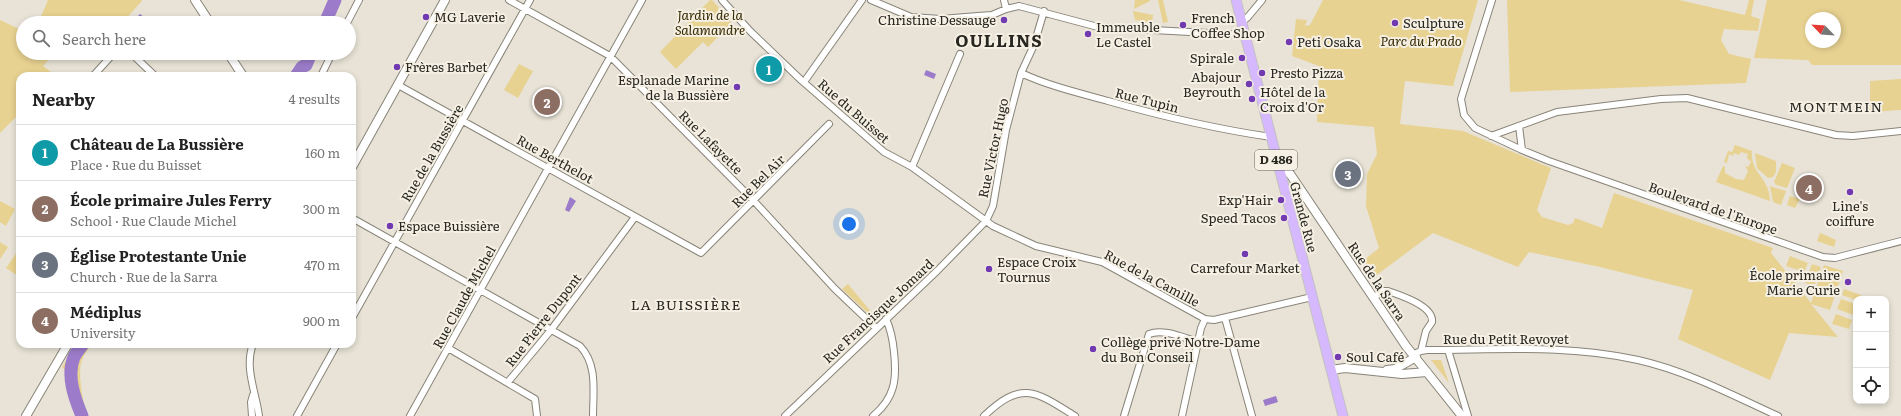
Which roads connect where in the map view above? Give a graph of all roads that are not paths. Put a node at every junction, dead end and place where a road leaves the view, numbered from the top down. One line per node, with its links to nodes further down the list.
1 (195, 0): 17 (street)
2 (359, 0): 18 (street)
3 (445, 0): 33 (street)
4 (530, 0): 14 (street, Rue de la Bussière)
5 (642, 0): 22 (street, Rue Claude Michel)
6 (722, 0): 32 (street, Rue du Buisset)
7 (862, 0): 32 (street)
8 (871, 0): 15 (street)
9 (1004, 0): 15 (street)
10 (1236, 0): 19 (main road, Grande Rue / D 486)
11 (1262, 0): 19 (street)
12 (1492, 0): 38 (street, Boulevard de l'Europe)
13 (511, 1): 14 (street, Rue Lafayette)
14 (525, 9): 22 (street, Rue Lafayette); 34 (street, Rue de la Bussière)
15 (1006, 9): 16 (street)
16 (1044, 11): 20 (street); 31 (street, Rue Victor Hugo)
17 (205, 16)
18 (351, 16)
19 (1242, 22): 20 (main road, Grande Rue / D 486)
20 (1245, 35): 39 (main road, Grande Rue / D 486)
21 (960, 54): 43 (street)
22 (610, 56): 44 (street, Rue Claude Michel); 45 (street, Rue Lafayette)
23 (108, 60): 27 (street)
24 (138, 60): 28 (street)
25 (233, 60): 29 (street)
26 (329, 60): 30 (street)
27 (97, 72)
28 (151, 72)
29 (240, 72)
30 (323, 72)
31 (1021, 73): 39 (street, Rue Tupin); 48 (street, Rue Victor Hugo)
32 (804, 82): 43 (street, Rue du Buisset)
33 (398, 85): 34 (street, Rue Berthelot); 42 (street)
34 (463, 120): 44 (street, Rue Berthelot); 50 (street, Rue de la Bussière)
35 (829, 124): 45 (street, Rue Bel Air)
36 (1519, 126): 37 (street); 38 (street); 40 (street)
37 (1901, 131)
38 (1491, 136): 40 (street, Boulevard de l'Europe)
39 (1271, 137): 41 (main road, Grande Rue / D 486)
40 (1522, 150): 49 (street, Boulevard de l'Europe)
41 (1276, 157): 53 (street, Rue de la Sarra); 54 (main road, Grande Rue / D 486)
42 (356, 160)
43 (912, 166): 48 (street, Rue du Buisset)
44 (548, 168): 46 (street, Rue Berthelot); 52 (street, Rue Claude Michel)
45 (754, 201): 51 (street, Rue Bel Air); 59 (street, Rue Lafayette)
46 (635, 217): 51 (street, Rue Berthelot); 60 (street, Rue Pierre Dupont)
47 (356, 220): 50 (street)
48 (986, 221): 57 (street, Rue Francisque Jomard); 58 (street, Rue de la Camille)
49 (1901, 241)
50 (394, 242): 52 (street); 55 (street, Rue de la Bussière)
51 (701, 253)
52 (480, 290): 60 (street); 65 (street, Rue Claude Michel)
53 (1374, 297): 67 (street, Rue de la Sarra); 67 (street)
54 (1312, 298): 56 (street, Rue de la Camille); 68 (main road, Grande Rue / D 486)
55 (356, 311)
56 (1224, 318): 58 (street, Rue de la Camille); 86 (street)
57 (886, 319): 59 (street, Rue Francisque Jomard); 81 (street)
58 (1205, 319): 61 (street)
59 (876, 328): 80 (street, Rue Francisque Jomard)
60 (551, 330): 71 (street, Rue Pierre Dupont); 79 (street)
61 (1198, 343): 84 (street); 85 (street)
62 (66, 348): 73 (street)
63 (252, 348): 72 (street)
64 (335, 348): 76 (street)
65 (448, 348): 71 (street, Rue Pierre Dupont); 77 (street, Rue Claude Michel)
66 (1448, 350): 67 (street, Rue du Petit Revoyet); 89 (street); 90 (street, Rue du Petit Revoyet)
67 (1417, 354): 69 (street); 70 (street, Rue de la Sarra)
68 (1331, 370): 69 (street); 87 (main road, Grande Rue / D 486)
69 (1381, 372): 70 (street)
70 (1427, 372): 88 (street, Rue de la Sarra)
71 (508, 382): 78 (street)
72 (253, 395): 74 (street); 75 (street)
73 (26, 416)
74 (252, 416)
75 (259, 416)
76 (297, 416)
77 (410, 416)
78 (537, 416)
79 (593, 416)
80 (785, 416)
81 (873, 416)
82 (984, 416): 83 (street)
83 (1075, 416)
84 (1124, 416)
85 (1182, 416)
86 (1252, 416)
87 (1343, 416)
88 (1462, 416)
89 (1468, 416)
90 (1778, 416)

